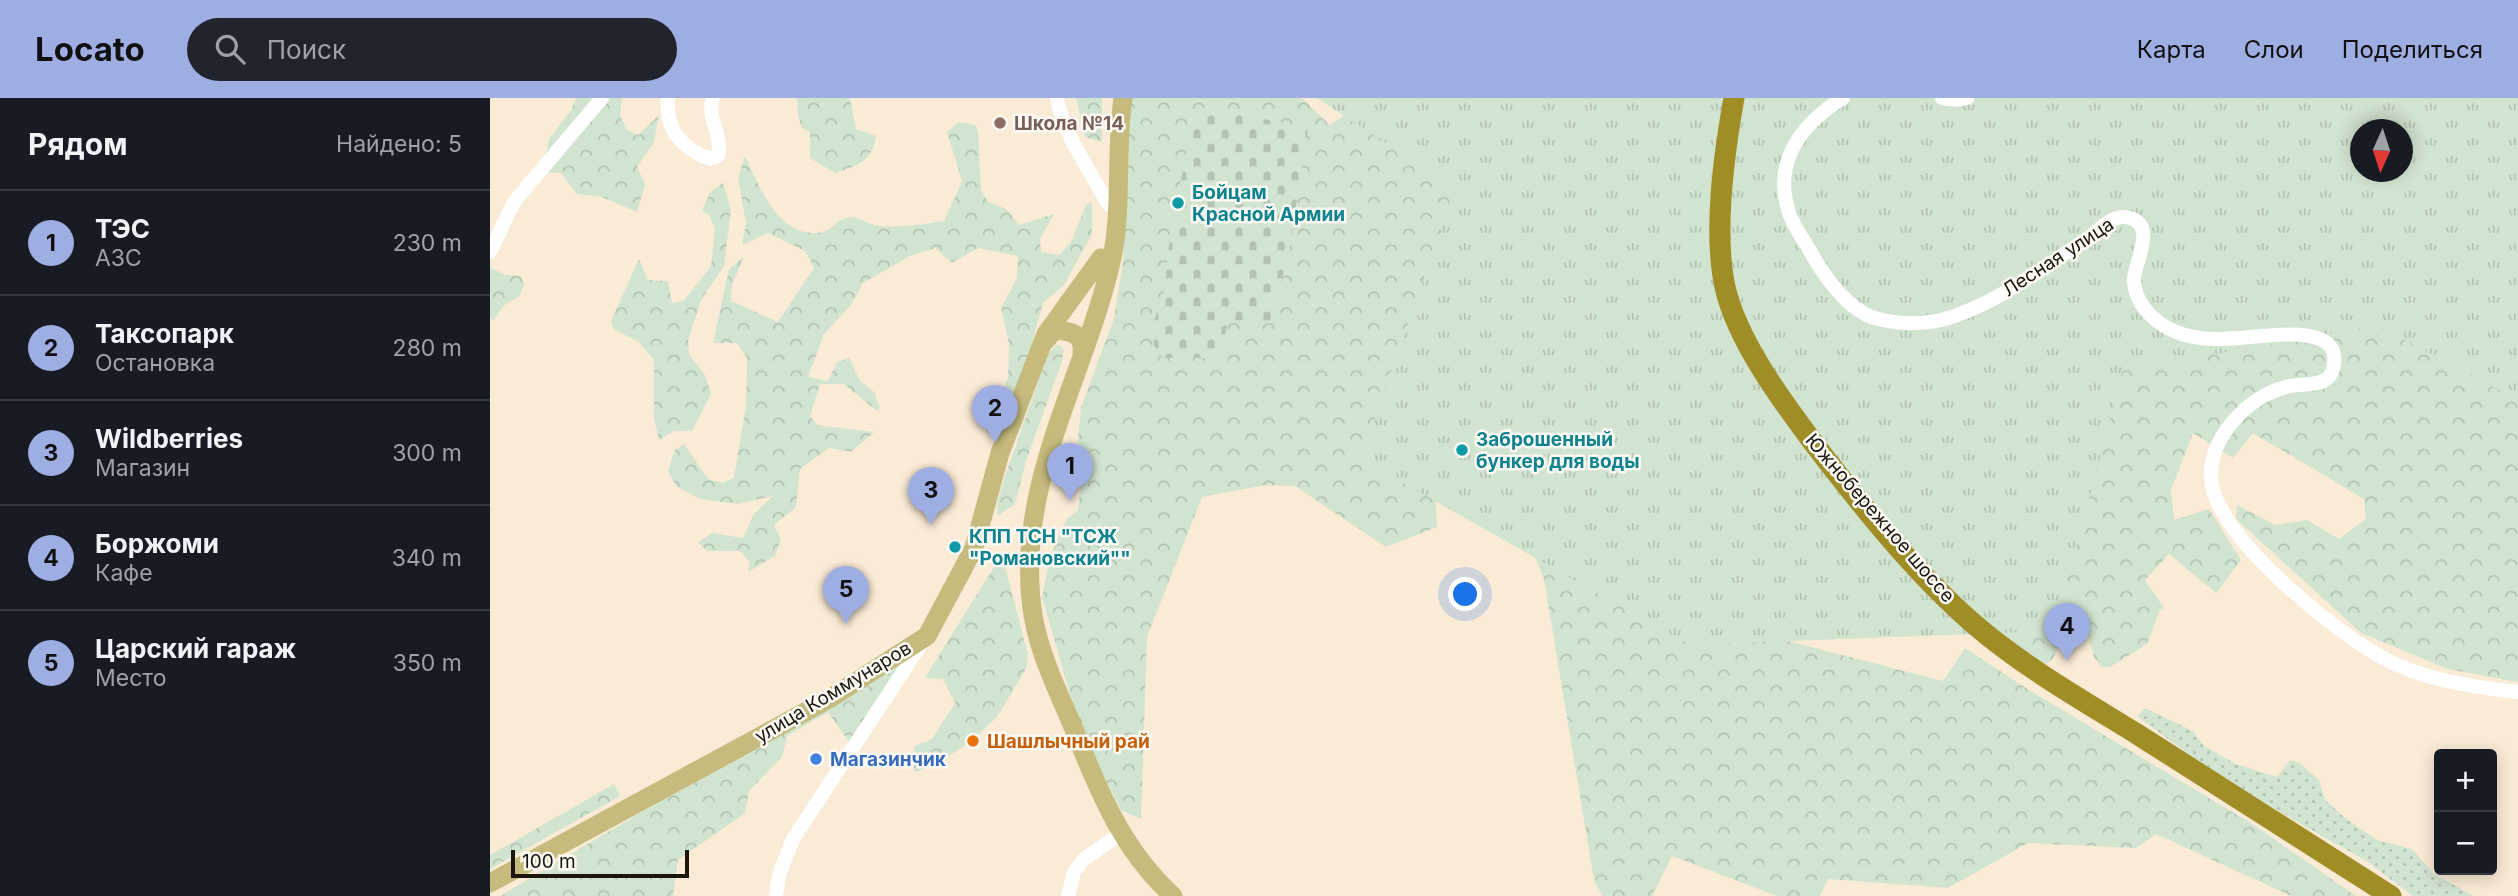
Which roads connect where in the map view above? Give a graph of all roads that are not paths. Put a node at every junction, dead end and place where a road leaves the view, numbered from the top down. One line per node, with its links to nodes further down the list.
1 (602, 98): 14 (street)
2 (668, 98): 3 (street)
3 (713, 98)
4 (1057, 98): 12 (street)
5 (1111, 98): 12 (main road)
6 (1123, 98): 13 (main road)
7 (1721, 98): 19 (highway, Южнобережное шоссе)
8 (1734, 98): 19 (highway, Южнобережное шоссе)
9 (1843, 98): 20 (street, Лесная улица)
10 (1942, 98): 11 (street)
11 (1967, 98)
12 (1108, 204): 13 (main road); 15 (main road)
13 (1115, 226): 15 (main road)
14 (490, 252)
15 (1104, 264): 16 (main road, улица Коммунаров); 17 (main road)
16 (1043, 341): 17 (main road); 18 (main road, улица Коммунаров)
17 (1080, 347): 21 (main road)
18 (927, 636): 22 (main road, улица Коммунаров); 23 (street)
19 (2044, 682): 27 (highway, Южнобережное шоссе); 28 (highway, Южнобережное шоссе)
20 (2518, 692)
21 (1117, 836): 24 (street); 25 (main road); 26 (main road)
22 (490, 883)
23 (776, 896)
24 (1069, 896)
25 (1160, 896)
26 (1173, 896)
27 (2375, 896)
28 (2391, 896)

